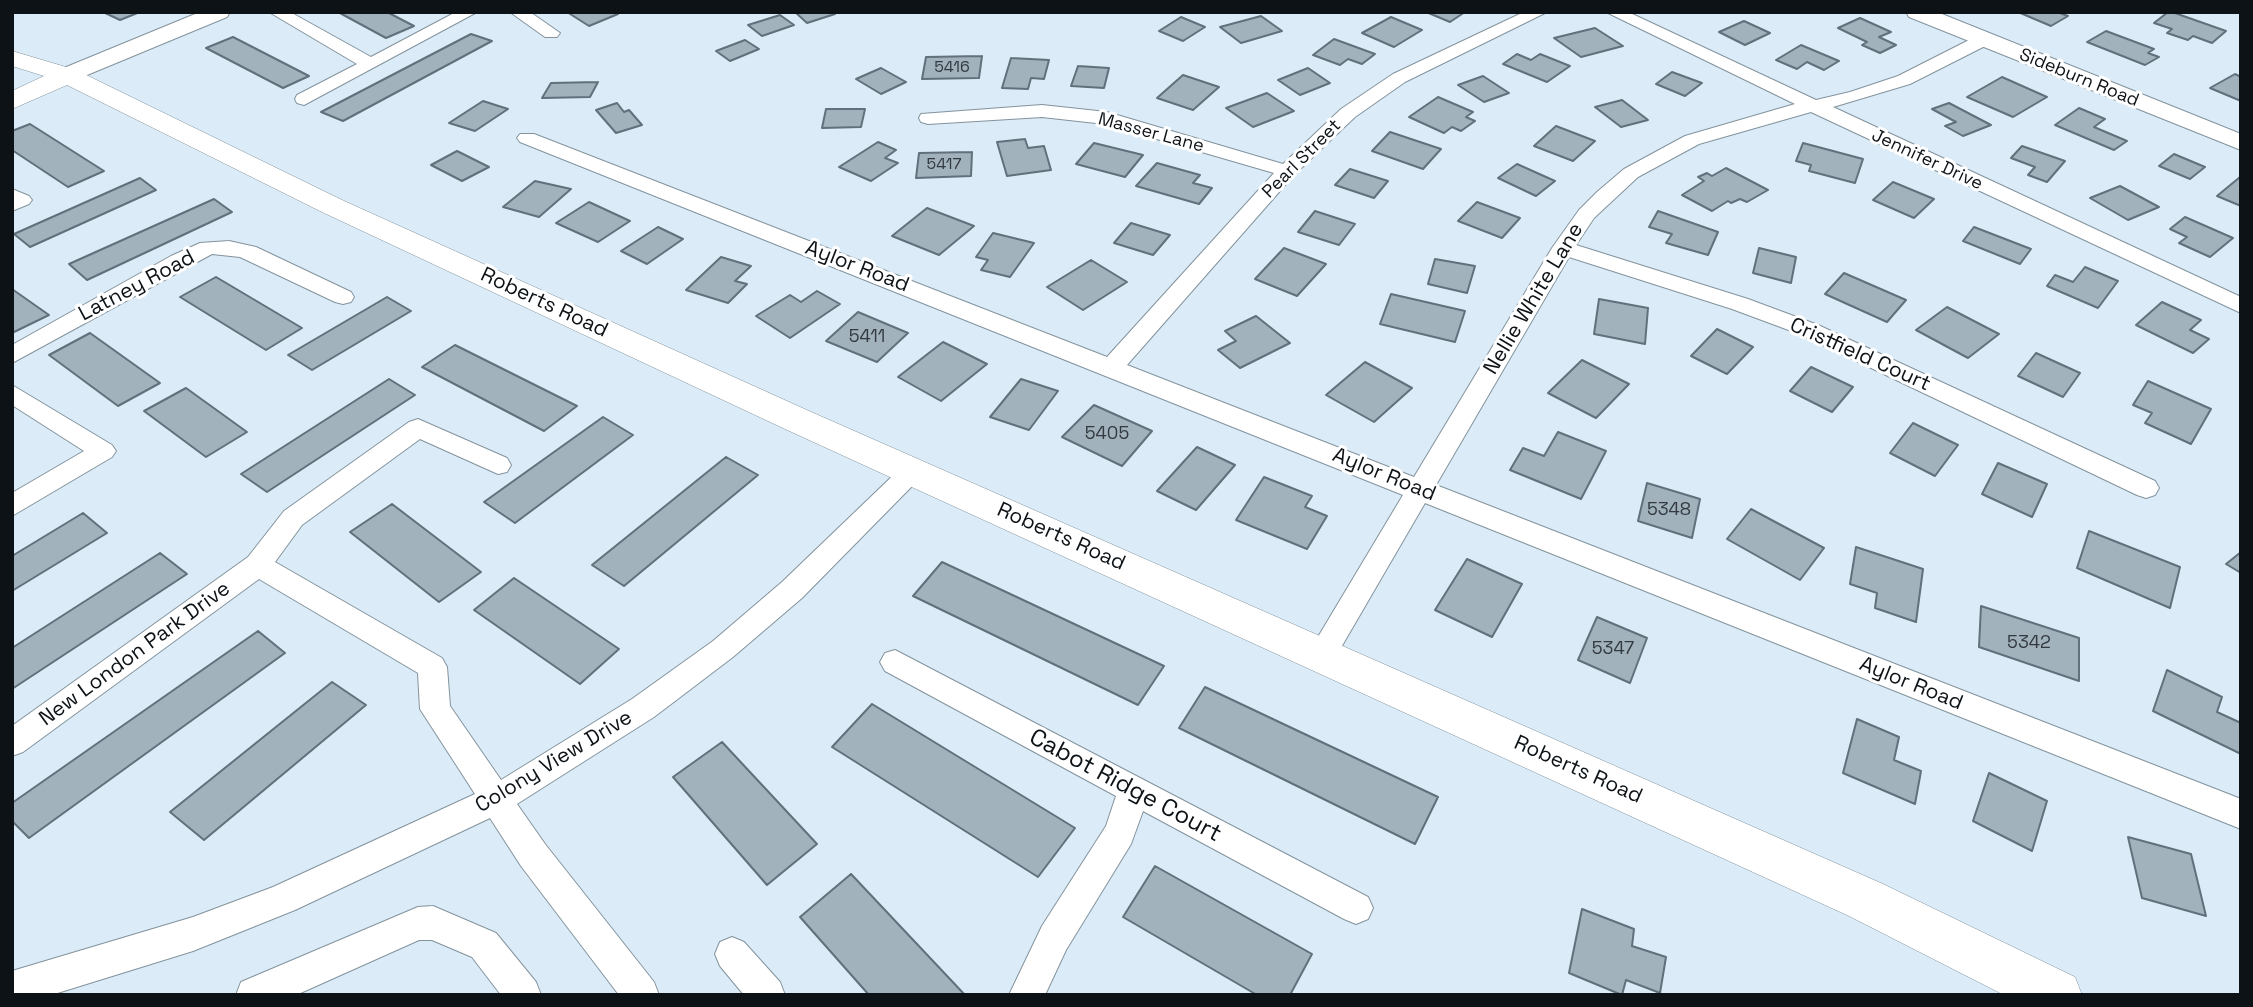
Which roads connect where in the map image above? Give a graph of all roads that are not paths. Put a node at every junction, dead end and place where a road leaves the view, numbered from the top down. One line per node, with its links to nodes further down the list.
1 (219, 12): 12 (street)
2 (277, 12): 11 (street)
3 (469, 12): 11 (street)
4 (518, 12): 8 (street)
5 (1539, 12): 20 (street, Pearl Street)
6 (1614, 12): 16 (street, Jennifer Drive)
7 (1917, 12): 9 (street, Sideburn Road)
8 (551, 33)
9 (1983, 40): 16 (street, Nellie White Lane); 19 (street, Sideburn Road)
10 (18, 47): 12 (main road)
11 (369, 63): 14 (street)
12 (67, 75): 13 (main road); 15 (main road); 30 (main road, Roberts Road)
13 (12, 84)
14 (304, 99)
15 (12, 101)
16 (1815, 107): 23 (street, Nellie White Lane); 25 (street, Jennifer Drive)
17 (928, 118): 20 (street, Masser Lane)
18 (527, 138): 27 (street, Aylor Road)
19 (2241, 144)
20 (1287, 171): 27 (street, Pearl Street)
21 (12, 195): 22 (street)
22 (12, 205)
23 (1563, 248): 31 (street, Cristfield Court); 32 (street, Nellie White Lane)
24 (343, 297): 26 (street, Latney Road)
25 (2241, 306)
26 (12, 355)
27 (1112, 367): 32 (street, Aylor Road)
28 (12, 393): 33 (street)
29 (498, 466): 34 (street, New London Park Drive)
30 (914, 472): 35 (main road, Roberts Road); 39 (street, Colony View Drive)
31 (2146, 488)
32 (1420, 489): 35 (street, Nellie White Lane); 40 (street, Aylor Road)
33 (12, 506)
34 (258, 565): 37 (street, New London Park Drive); 39 (street)
35 (1322, 655): 49 (main road, Roberts Road)
36 (895, 662): 38 (street, Cabot Ridge Court)
37 (12, 743)
38 (1134, 791): 41 (street, Cabot Ridge Court); 48 (street)
39 (498, 799): 43 (street, Colony View Drive); 46 (street)
40 (2241, 814)
41 (1356, 908)
42 (732, 954): 47 (street)
43 (12, 989)
44 (254, 995): 45 (street)
45 (523, 995)
46 (641, 995)
47 (767, 995)
48 (1027, 995)
49 (2057, 995)

